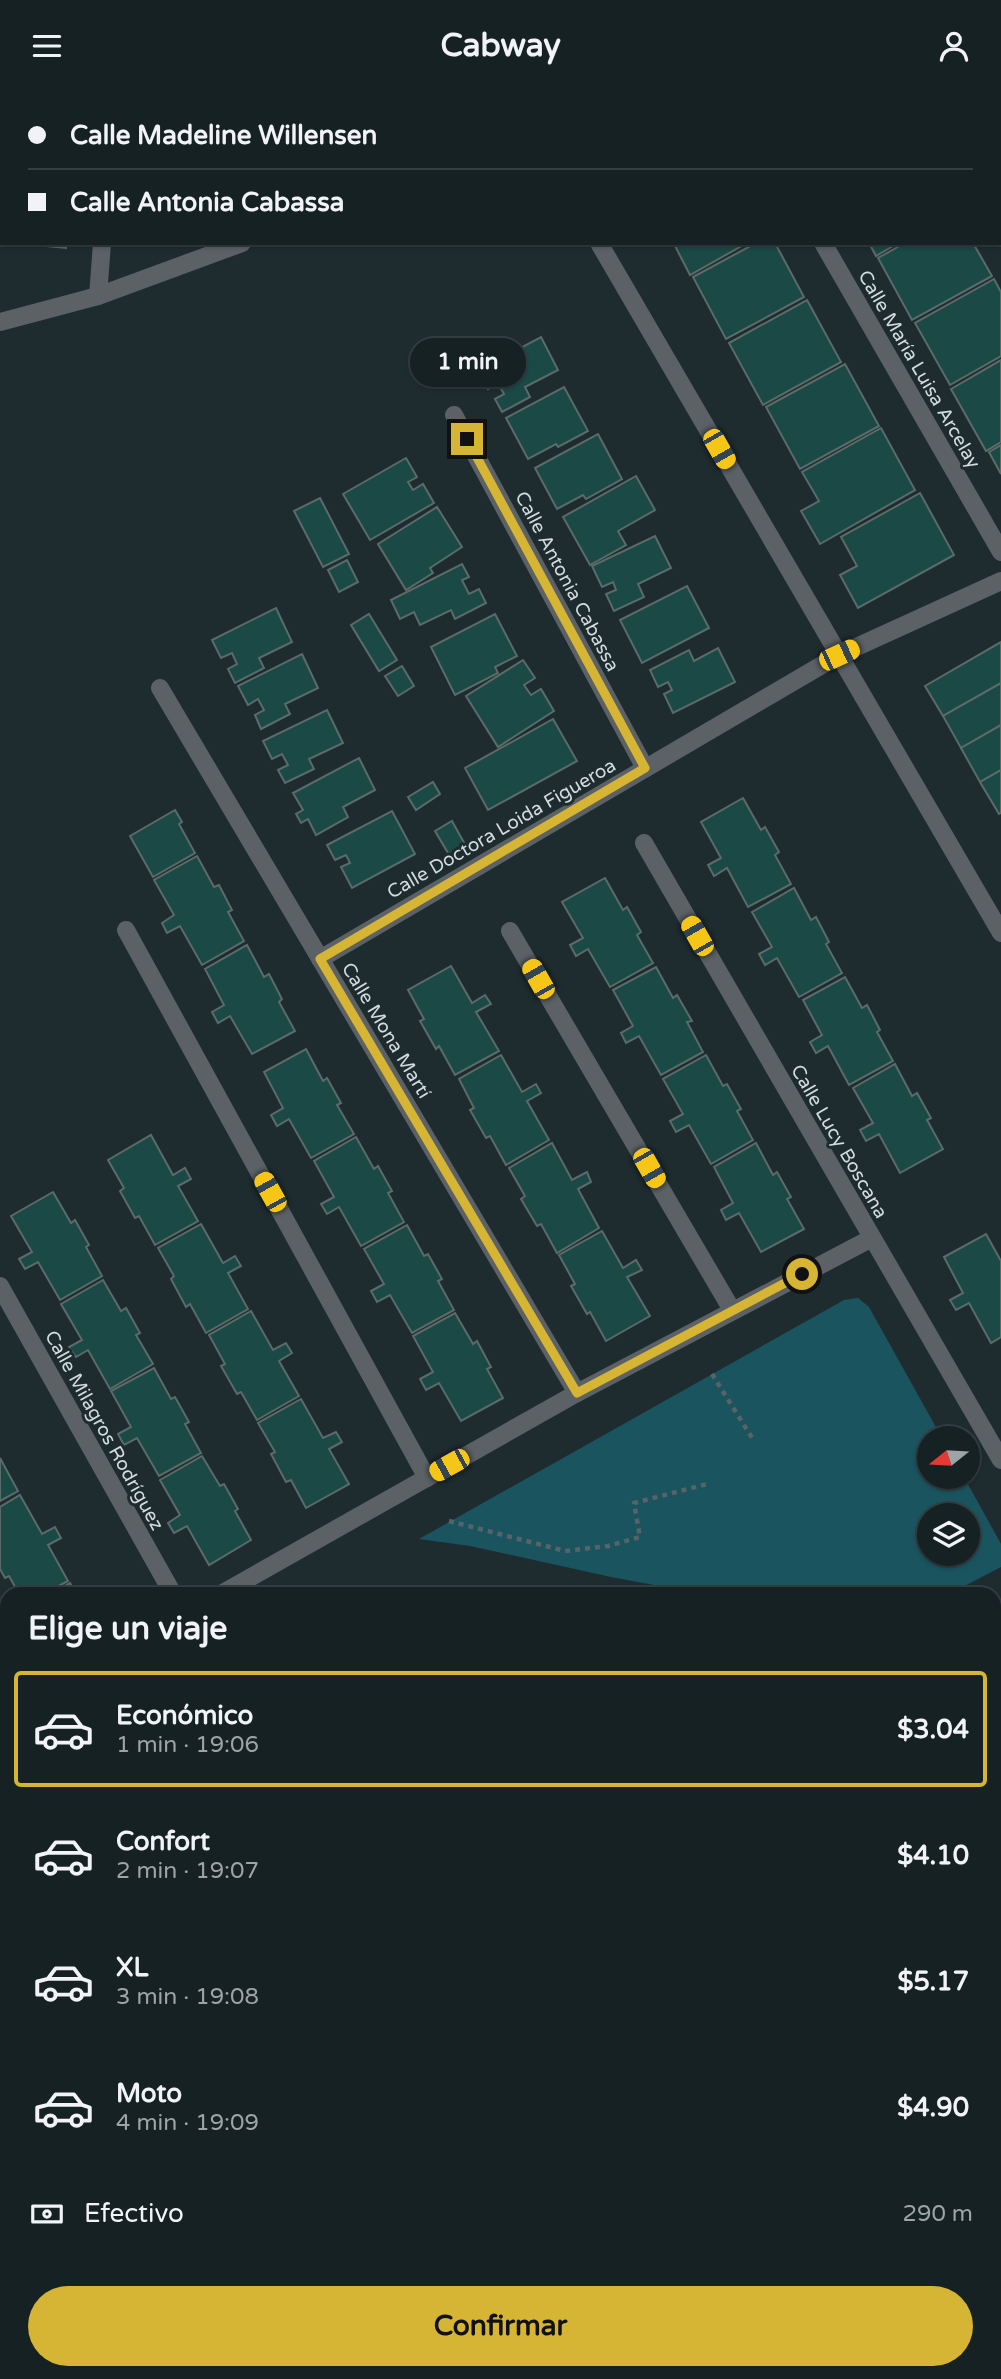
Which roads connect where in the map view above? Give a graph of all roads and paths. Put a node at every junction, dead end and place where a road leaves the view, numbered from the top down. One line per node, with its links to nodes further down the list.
1 (102, 245): 5 (street)
2 (237, 245): 5 (street)
3 (600, 245): 10 (street)
4 (824, 245): 8 (street, Calle María Luisa Arcelay)
5 (98, 296): 6 (street)
6 (0, 322)
7 (454, 415): 12 (street, Calle Antonia Cabassa)
8 (1001, 552)
9 (1001, 580): 10 (street, Calle Doctora Loida Figueroa)
10 (839, 655): 12 (street, Calle Doctora Loida Figueroa); 16 (street)
11 (160, 688): 17 (street, Calle Mona Martí)
12 (645, 768): 17 (street, Calle Doctora Loida Figueroa)
13 (644, 843): 18 (street, Calle Lucy Boscana)
14 (126, 930): 25 (street)
15 (510, 932): 20 (street)
16 (1001, 933)
17 (320, 959): 22 (street, Calle Mona Martí)
18 (872, 1238): 20 (street); 24 (street, Calle Lucy Boscana)
19 (0, 1286): 28 (street, Calle Milagros Rodríguez)
20 (732, 1310): 22 (street)
21 (712, 1374): 23 (path)
22 (577, 1393): 25 (street)
23 (754, 1441)
24 (1001, 1460)
25 (427, 1478): 29 (street)
26 (707, 1484): 27 (path)
27 (449, 1521)
28 (169, 1587)
29 (233, 1587)

